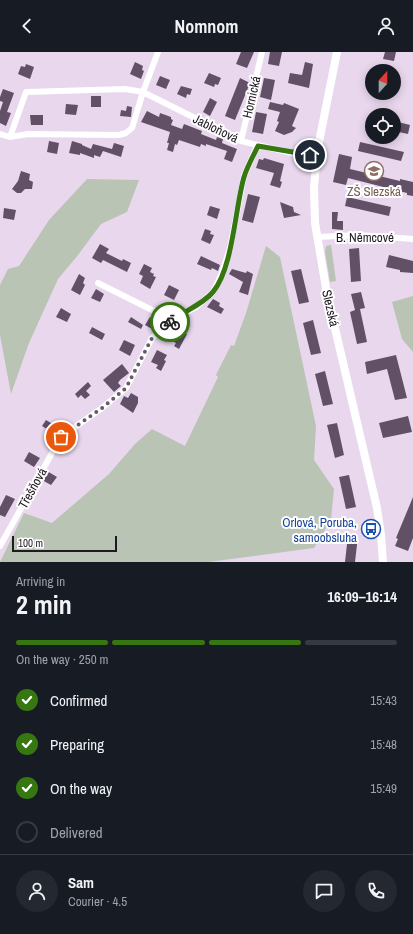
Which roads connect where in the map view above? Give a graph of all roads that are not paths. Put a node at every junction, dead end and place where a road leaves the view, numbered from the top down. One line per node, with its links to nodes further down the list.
1 (158, 52): 4 (street)
2 (262, 52): 7 (street, Hornická)
3 (337, 52): 9 (street, Slezská)
4 (143, 92): 6 (street); 6 (street, Jabloňová); 7 (street, Jabloňová)
5 (0, 134): 6 (street)
6 (10, 137)
7 (241, 141): 8 (street, Jabloňová)
8 (258, 146): 9 (street, Jabloňová); 13 (street, Třešňová)
9 (316, 156): 10 (street, Slezská)
10 (317, 237): 11 (street, B. Němcové); 15 (street, Slezská)
11 (413, 239)
12 (98, 282): 13 (street)
13 (172, 320): 14 (street, Třešňová)
14 (0, 546)
15 (383, 562)

